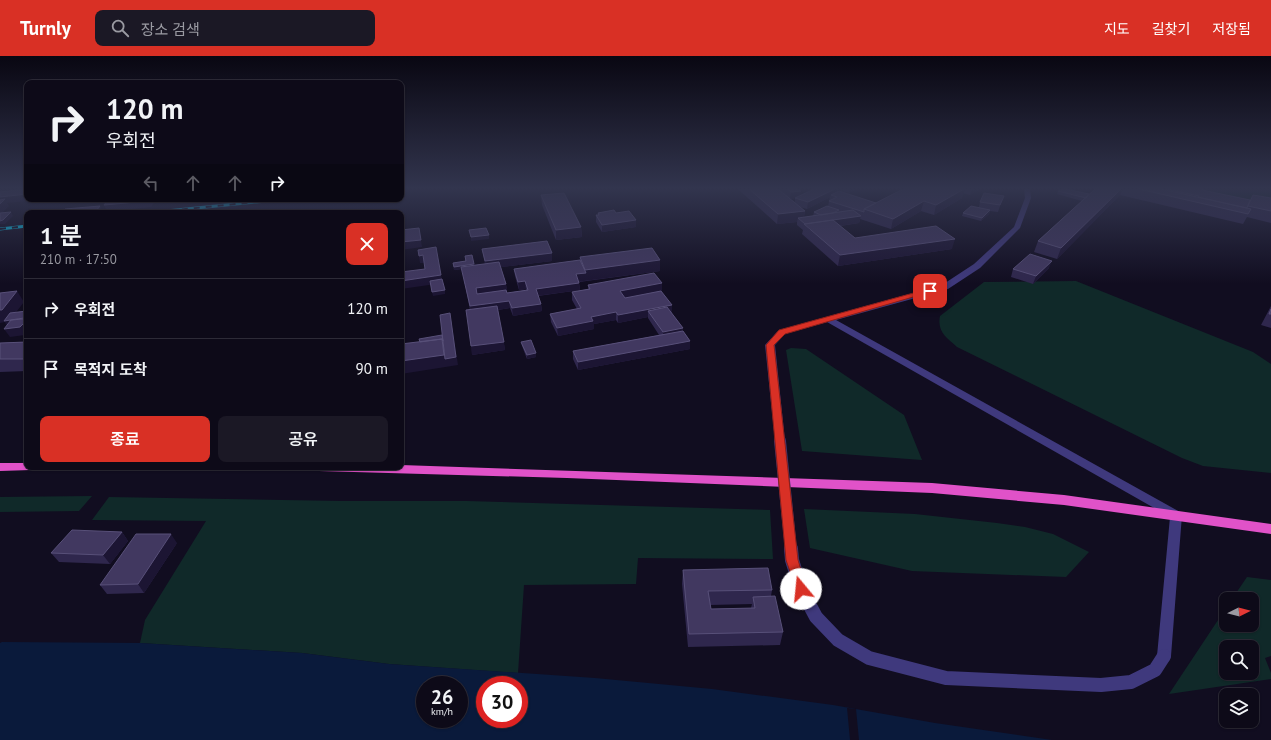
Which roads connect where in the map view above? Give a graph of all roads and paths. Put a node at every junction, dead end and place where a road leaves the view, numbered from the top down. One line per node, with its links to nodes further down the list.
1 (1020, 221): 2 (street)
2 (828, 319): 6 (street); 6 (street, bridge)
3 (0, 467): 4 (highway)
4 (24, 467)
5 (404, 469): 6 (highway)
6 (1176, 515): 7 (highway)
7 (1271, 529)

